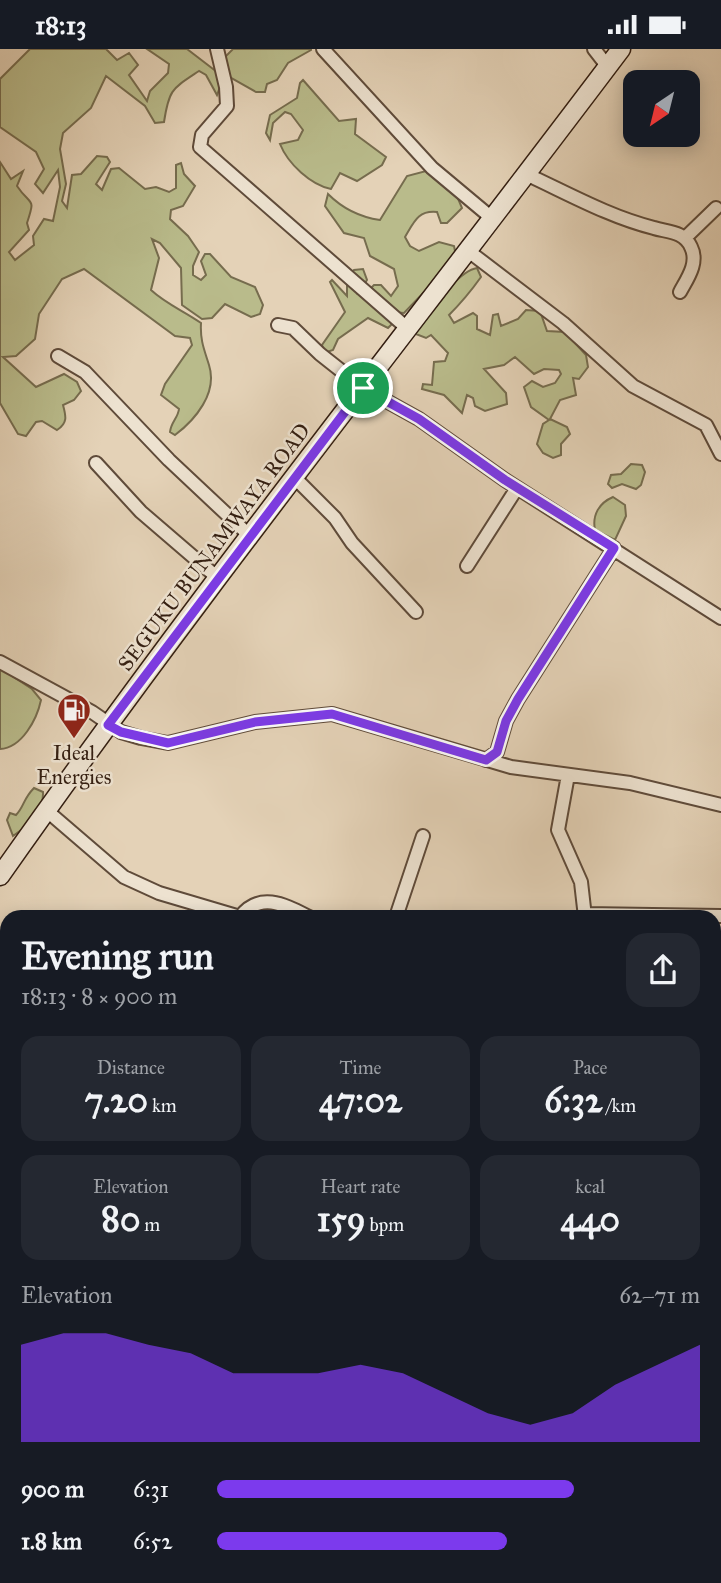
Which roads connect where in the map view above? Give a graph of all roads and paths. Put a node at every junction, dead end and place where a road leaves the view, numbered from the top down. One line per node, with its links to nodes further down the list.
1 (217, 49): 13 (street)
2 (323, 49): 8 (street)
3 (594, 49): 5 (street)
4 (621, 49): 5 (main road, SEGUKU BUNAMWAYA ROAD)
5 (608, 67): 6 (main road, SEGUKU BUNAMWAYA ROAD)
6 (528, 175): 8 (main road, SEGUKU BUNAMWAYA ROAD); 9 (street)
7 (716, 208): 9 (street)
8 (493, 219): 10 (main road, SEGUKU BUNAMWAYA ROAD)
9 (685, 238): 11 (street)
10 (467, 250): 13 (main road, SEGUKU BUNAMWAYA ROAD); 16 (street)
11 (680, 292)
12 (278, 325): 15 (street)
13 (407, 328): 15 (main road, SEGUKU BUNAMWAYA ROAD)
14 (58, 356): 20 (street)
15 (363, 388): 18 (main road, SEGUKU BUNAMWAYA ROAD); 19 (street)
16 (721, 454)
17 (96, 463): 23 (street)
18 (295, 478): 20 (main road, SEGUKU BUNAMWAYA ROAD); 24 (street)
19 (517, 488): 21 (street); 22 (street)
20 (251, 537): 23 (main road, SEGUKU BUNAMWAYA ROAD)
21 (614, 548): 25 (street); 28 (street)
22 (467, 566)
23 (219, 579): 27 (main road, SEGUKU BUNAMWAYA ROAD)
24 (416, 612)
25 (721, 618)
26 (0, 662): 27 (street)
27 (108, 725): 28 (street); 31 (main road, SEGUKU BUNAMWAYA ROAD)
28 (486, 760): 29 (street)
29 (568, 775): 30 (street); 38 (street)
30 (721, 805)
31 (46, 810): 33 (main road, SEGUKU BUNAMWAYA ROAD); 34 (street)
32 (423, 836): 37 (street)
33 (0, 876)
34 (216, 910)
35 (246, 910): 36 (street)
36 (293, 910)
37 (398, 910)
38 (584, 910)

